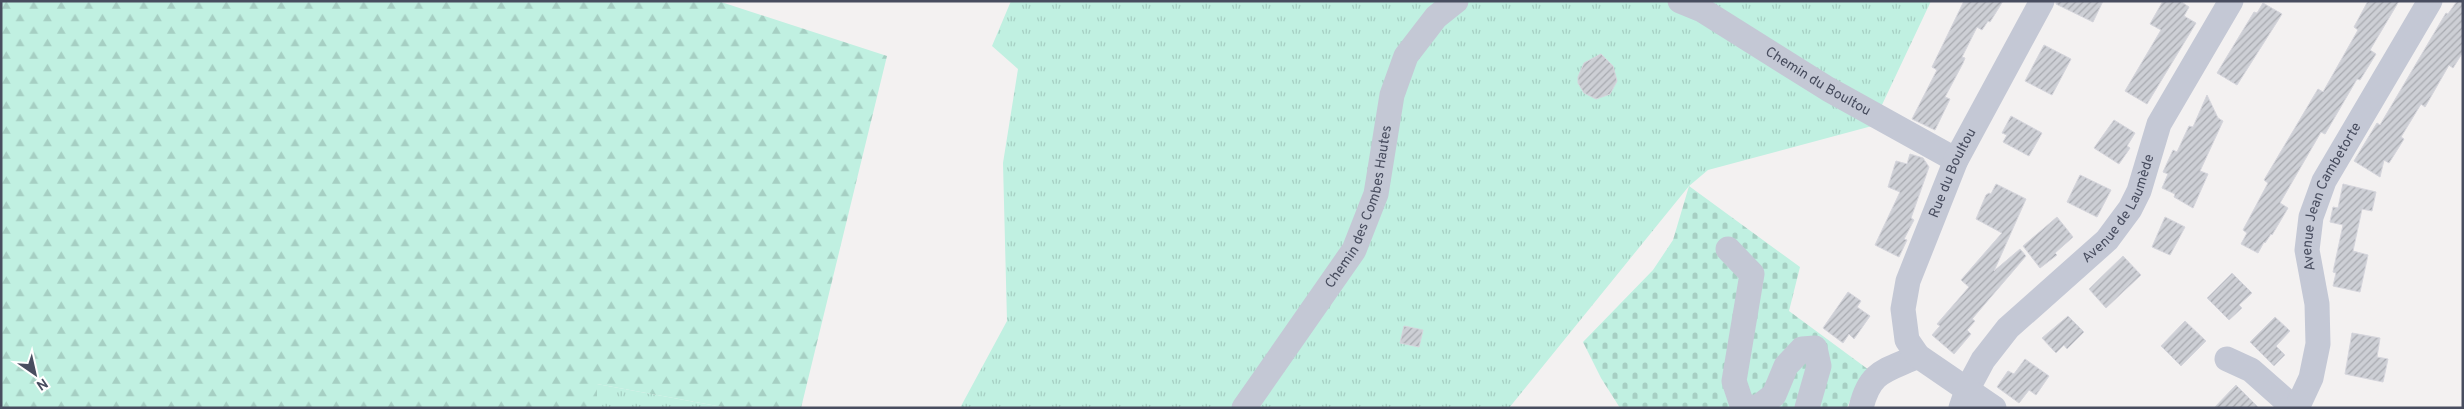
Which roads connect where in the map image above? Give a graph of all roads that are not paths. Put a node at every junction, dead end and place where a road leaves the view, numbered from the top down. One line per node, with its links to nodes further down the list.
1 (1456, 1): 11 (street, Chemin des Combes Hautes)
2 (1680, 1): 6 (street, Chemin du Boultou)
3 (2042, 1): 6 (street, Rue du Boultou)
4 (2231, 1): 10 (street, Avenue de Laumède)
5 (2430, 1): 16 (street, Avenue Jean Cambetorte)
6 (1956, 160): 8 (street, Rue du Boultou)
7 (1728, 249): 12 (street)
8 (1918, 356): 10 (street); 14 (street)
9 (2227, 359): 16 (street, Avenue Jean Cambetorte)
10 (1965, 398): 15 (street)
11 (1244, 408)
12 (1755, 408): 13 (street)
13 (1807, 408)
14 (1861, 408)
15 (1994, 408)
16 (2296, 408)

